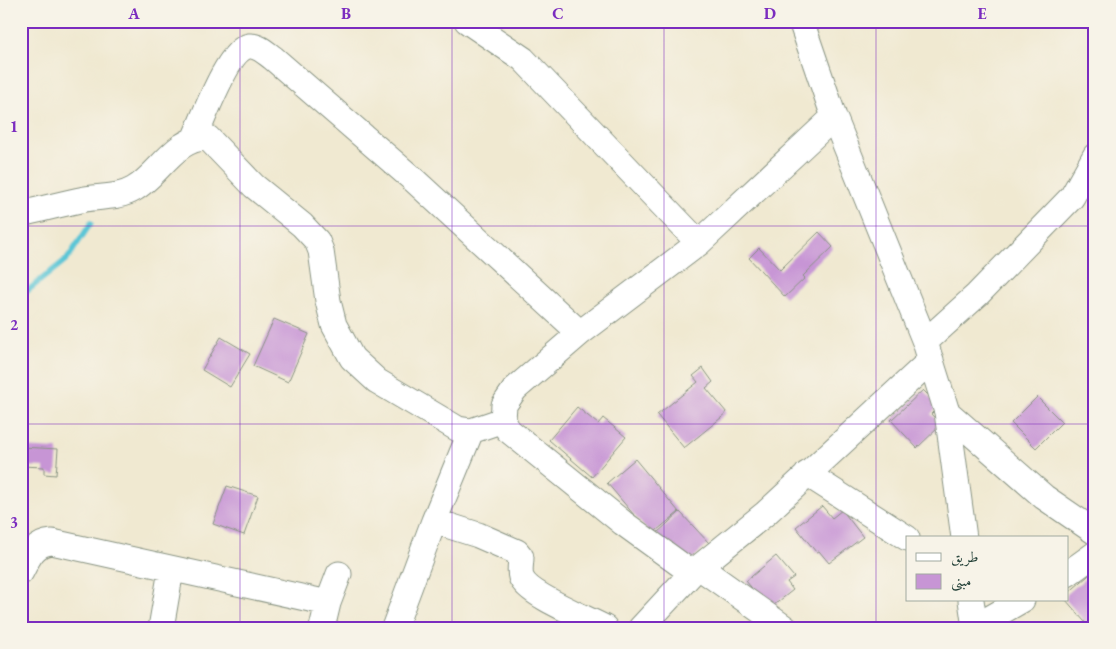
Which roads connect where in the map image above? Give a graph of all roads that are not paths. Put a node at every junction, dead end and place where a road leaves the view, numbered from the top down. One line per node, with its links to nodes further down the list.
1 (467, 21): 7 (street)
2 (801, 21): 3 (street)
3 (834, 117): 7 (street); 9 (street)
4 (194, 139): 6 (street); 8 (street); 12 (street)
5 (1095, 156): 9 (street)
6 (21, 214)
7 (699, 243): 8 (street)
8 (580, 333): 11 (street)
9 (928, 351): 10 (street); 13 (street)
10 (948, 412): 15 (street); 16 (street)
11 (503, 420): 12 (street); 21 (street)
12 (471, 431): 14 (street)
13 (807, 474): 17 (street); 21 (street)
14 (434, 520): 27 (street); 31 (street)
15 (1095, 532)
16 (964, 536)
17 (906, 537)
18 (1095, 554): 22 (street)
19 (23, 562): 20 (street)
20 (171, 570): 26 (street); 29 (street)
21 (695, 570): 32 (street); 33 (street)
22 (1068, 573)
23 (339, 574): 26 (street)
24 (971, 602): 28 (street)
25 (1018, 602): 28 (street)
26 (328, 603): 30 (street)
27 (402, 625)
28 (974, 627)
29 (161, 628)
30 (322, 628)
31 (605, 628)
32 (641, 628)
33 (785, 628)

